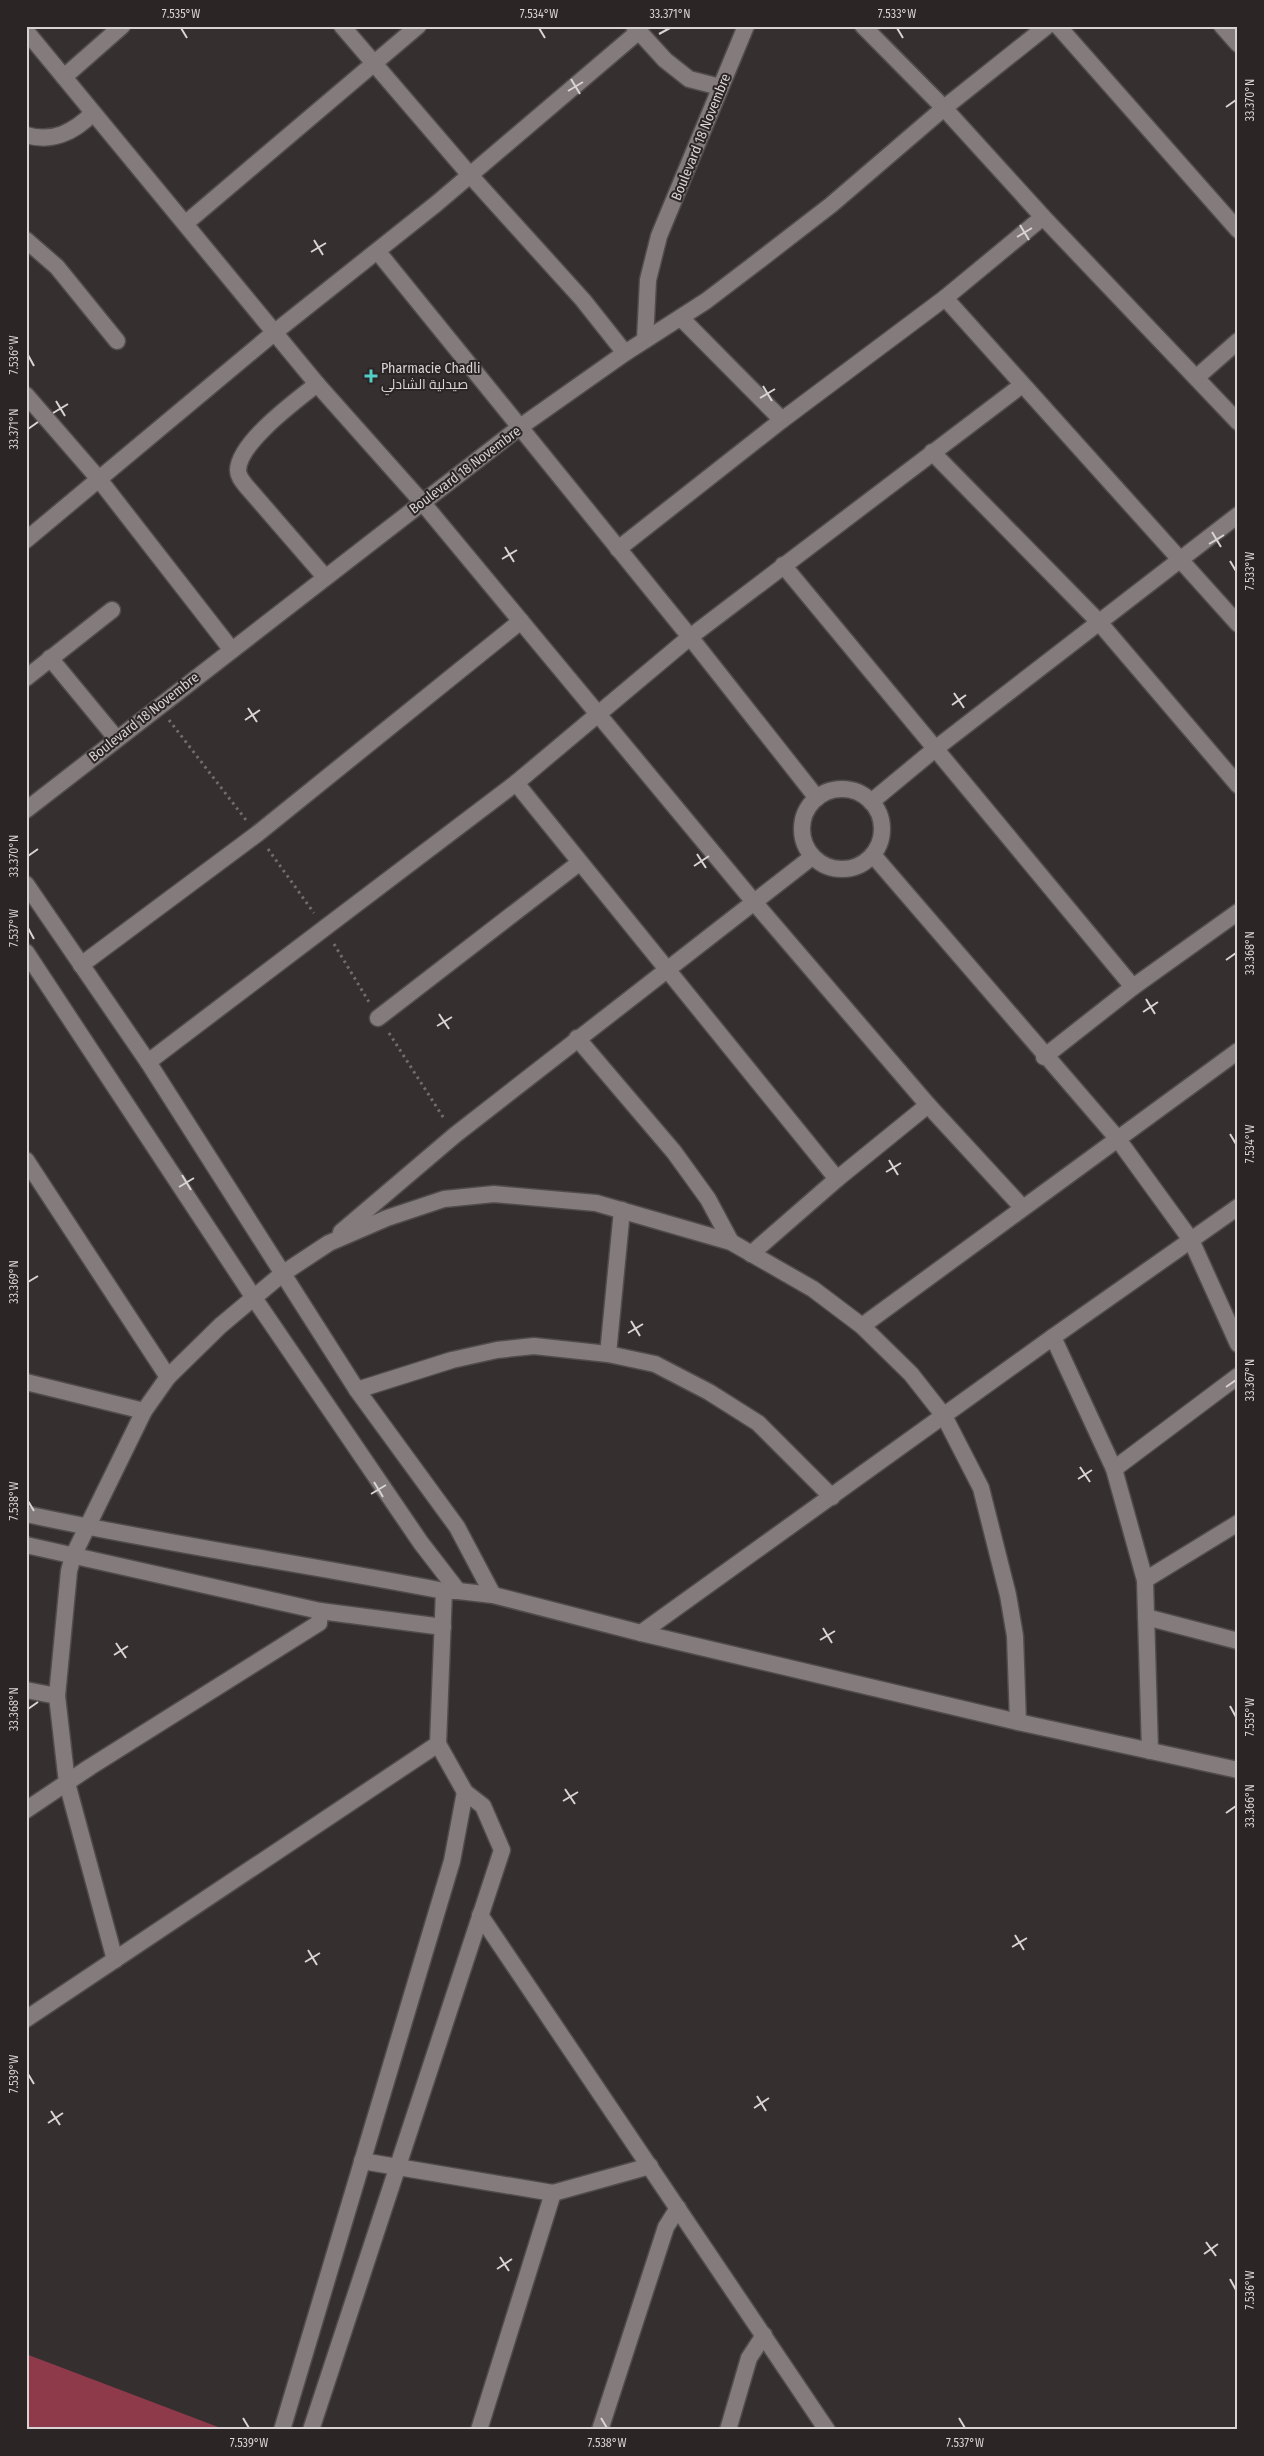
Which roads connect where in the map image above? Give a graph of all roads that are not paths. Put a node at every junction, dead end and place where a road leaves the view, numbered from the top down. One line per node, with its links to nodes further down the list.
1 (122, 26): 13 (street)
2 (342, 26): 12 (street)
3 (418, 26): 12 (street)
4 (746, 26): 14 (street, Boulevard 18 Novembre)
5 (863, 26): 15 (street)
6 (1046, 26): 15 (street)
7 (1058, 26): 21 (street)
8 (1222, 26): 11 (street)
9 (636, 29): 14 (street); 18 (street)
10 (26, 32): 13 (street)
11 (1238, 44)
12 (375, 62): 18 (street); 20 (street)
13 (64, 77): 16 (street)
14 (720, 87): 28 (street, Boulevard 18 Novembre)
15 (944, 108): 19 (street); 25 (street)
16 (93, 113): 17 (street); 20 (street)
17 (26, 135)
18 (469, 174): 23 (street); 30 (street)
19 (1043, 217): 24 (street); 31 (street)
20 (186, 223): 26 (street)
21 (1238, 230)
22 (26, 240): 27 (street)
23 (378, 252): 26 (street); 37 (street)
24 (945, 298): 33 (street); 35 (street)
25 (681, 318): 28 (street); 35 (street)
26 (275, 332): 32 (street); 39 (street)
27 (117, 340)
28 (645, 340): 30 (street, Boulevard 18 Novembre)
29 (1238, 341): 31 (street)
30 (625, 353): 37 (street, Boulevard 18 Novembre)
31 (1197, 377): 36 (street)
32 (317, 384): 40 (street); 46 (street)
33 (1022, 386): 38 (street); 44 (street)
34 (26, 395): 39 (street)
35 (782, 420): 43 (street)
36 (1238, 422)
37 (520, 427): 40 (street, Boulevard 18 Novembre); 43 (street)
38 (932, 452): 45 (street); 49 (street)
39 (98, 478): 42 (street); 52 (street)
40 (422, 502): 46 (street, Boulevard 18 Novembre); 48 (street)
41 (1238, 515): 44 (street)
42 (26, 540)
43 (618, 549): 51 (street)
44 (1180, 560): 49 (street); 50 (street)
45 (783, 565): 51 (street); 57 (street)
46 (325, 576): 52 (street, Boulevard 18 Novembre)
47 (112, 610): 53 (street)
48 (521, 621): 55 (street); 70 (street)
49 (1098, 622): 57 (street); 59 (street)
50 (1238, 624)
51 (690, 637): 55 (street); 60 (street)
52 (231, 649): 56 (street, Boulevard 18 Novembre)
53 (50, 658): 54 (street); 56 (street)
54 (26, 678)
55 (600, 714): 58 (street); 67 (street)
56 (116, 738): 62 (street, Boulevard 18 Novembre)
57 (935, 749): 61 (street); 72 (street)
58 (516, 783): 65 (street); 77 (street)
59 (1238, 785)
60 (817, 798): 61 (street); 64 (street)
61 (871, 802): 63 (street)
62 (26, 810)
63 (873, 854): 64 (street); 76 (street)
64 (812, 857): 67 (street)
65 (579, 863): 71 (street); 73 (street)
66 (26, 884): 70 (street)
67 (754, 902): 71 (street); 78 (street)
68 (1238, 912): 72 (street)
69 (26, 952): 91 (street)
70 (81, 965): 77 (street)
71 (666, 972): 74 (street); 82 (street)
72 (1134, 987): 76 (street)
73 (378, 1018)
74 (577, 1038): 87 (street); 88 (street)
75 (1238, 1051): 79 (street)
76 (1044, 1057): 79 (street)
77 (148, 1062): 90 (street)
78 (928, 1105): 82 (street); 84 (street)
79 (1116, 1138): 84 (street); 86 (street)
80 (26, 1160): 81 (street)
81 (32, 1179): 97 (street)
82 (836, 1179): 89 (street)
83 (1238, 1207): 86 (street)
84 (1022, 1208): 92 (street)
85 (622, 1210): 87 (street); 88 (street); 95 (street)
86 (1192, 1240): 93 (street); 94 (street)
87 (731, 1242): 89 (street)
88 (328, 1243): 90 (street)
89 (751, 1254): 92 (street)
90 (282, 1274): 91 (street); 99 (street)
91 (254, 1298): 97 (street); 110 (street)
92 (862, 1326): 101 (street)
93 (1053, 1337): 101 (street); 102 (street)
94 (1238, 1344)
95 (608, 1354): 99 (street); 103 (street)
96 (1238, 1376): 102 (street)
97 (168, 1377): 100 (street)
98 (26, 1382): 100 (street)
99 (357, 1390): 111 (street)
100 (144, 1411): 106 (street)
101 (944, 1416): 103 (street); 119 (street)
102 (1114, 1468): 109 (street)
103 (832, 1497): 115 (street)
104 (26, 1514): 106 (street)
105 (1238, 1523): 109 (street)
106 (85, 1527): 108 (street); 110 (street)
107 (26, 1545): 108 (street)
108 (73, 1556): 112 (street); 118 (street)
109 (1145, 1580): 113 (street)
110 (451, 1591): 111 (street); 114 (street)
111 (493, 1595): 115 (street)
112 (320, 1612): 114 (street); 123 (street)
113 (1146, 1617): 116 (street); 121 (street)
114 (443, 1627): 120 (street)
115 (641, 1633): 119 (street)
116 (1238, 1641)
117 (26, 1690): 118 (street)
118 (58, 1696): 123 (street)
119 (1018, 1722): 121 (street)
120 (438, 1744): 124 (street); 127 (street)
121 (1150, 1751): 122 (street)
122 (1238, 1770)
123 (67, 1783): 125 (street); 127 (street)
124 (465, 1792): 126 (street); 129 (street)
125 (26, 1810)
126 (480, 1915): 130 (street); 131 (street)
127 (115, 1960): 128 (street)
128 (26, 2019)
129 (362, 2161): 131 (street); 135 (street)
130 (650, 2166): 132 (street); 133 (street)
131 (397, 2168): 132 (street); 136 (street)
132 (553, 2193): 137 (street)
133 (678, 2208): 134 (street); 138 (street)
134 (764, 2335): 139 (street); 140 (street)
135 (282, 2430)
136 (311, 2430)
137 (479, 2430)
138 (600, 2430)
139 (728, 2430)
140 (828, 2430)

